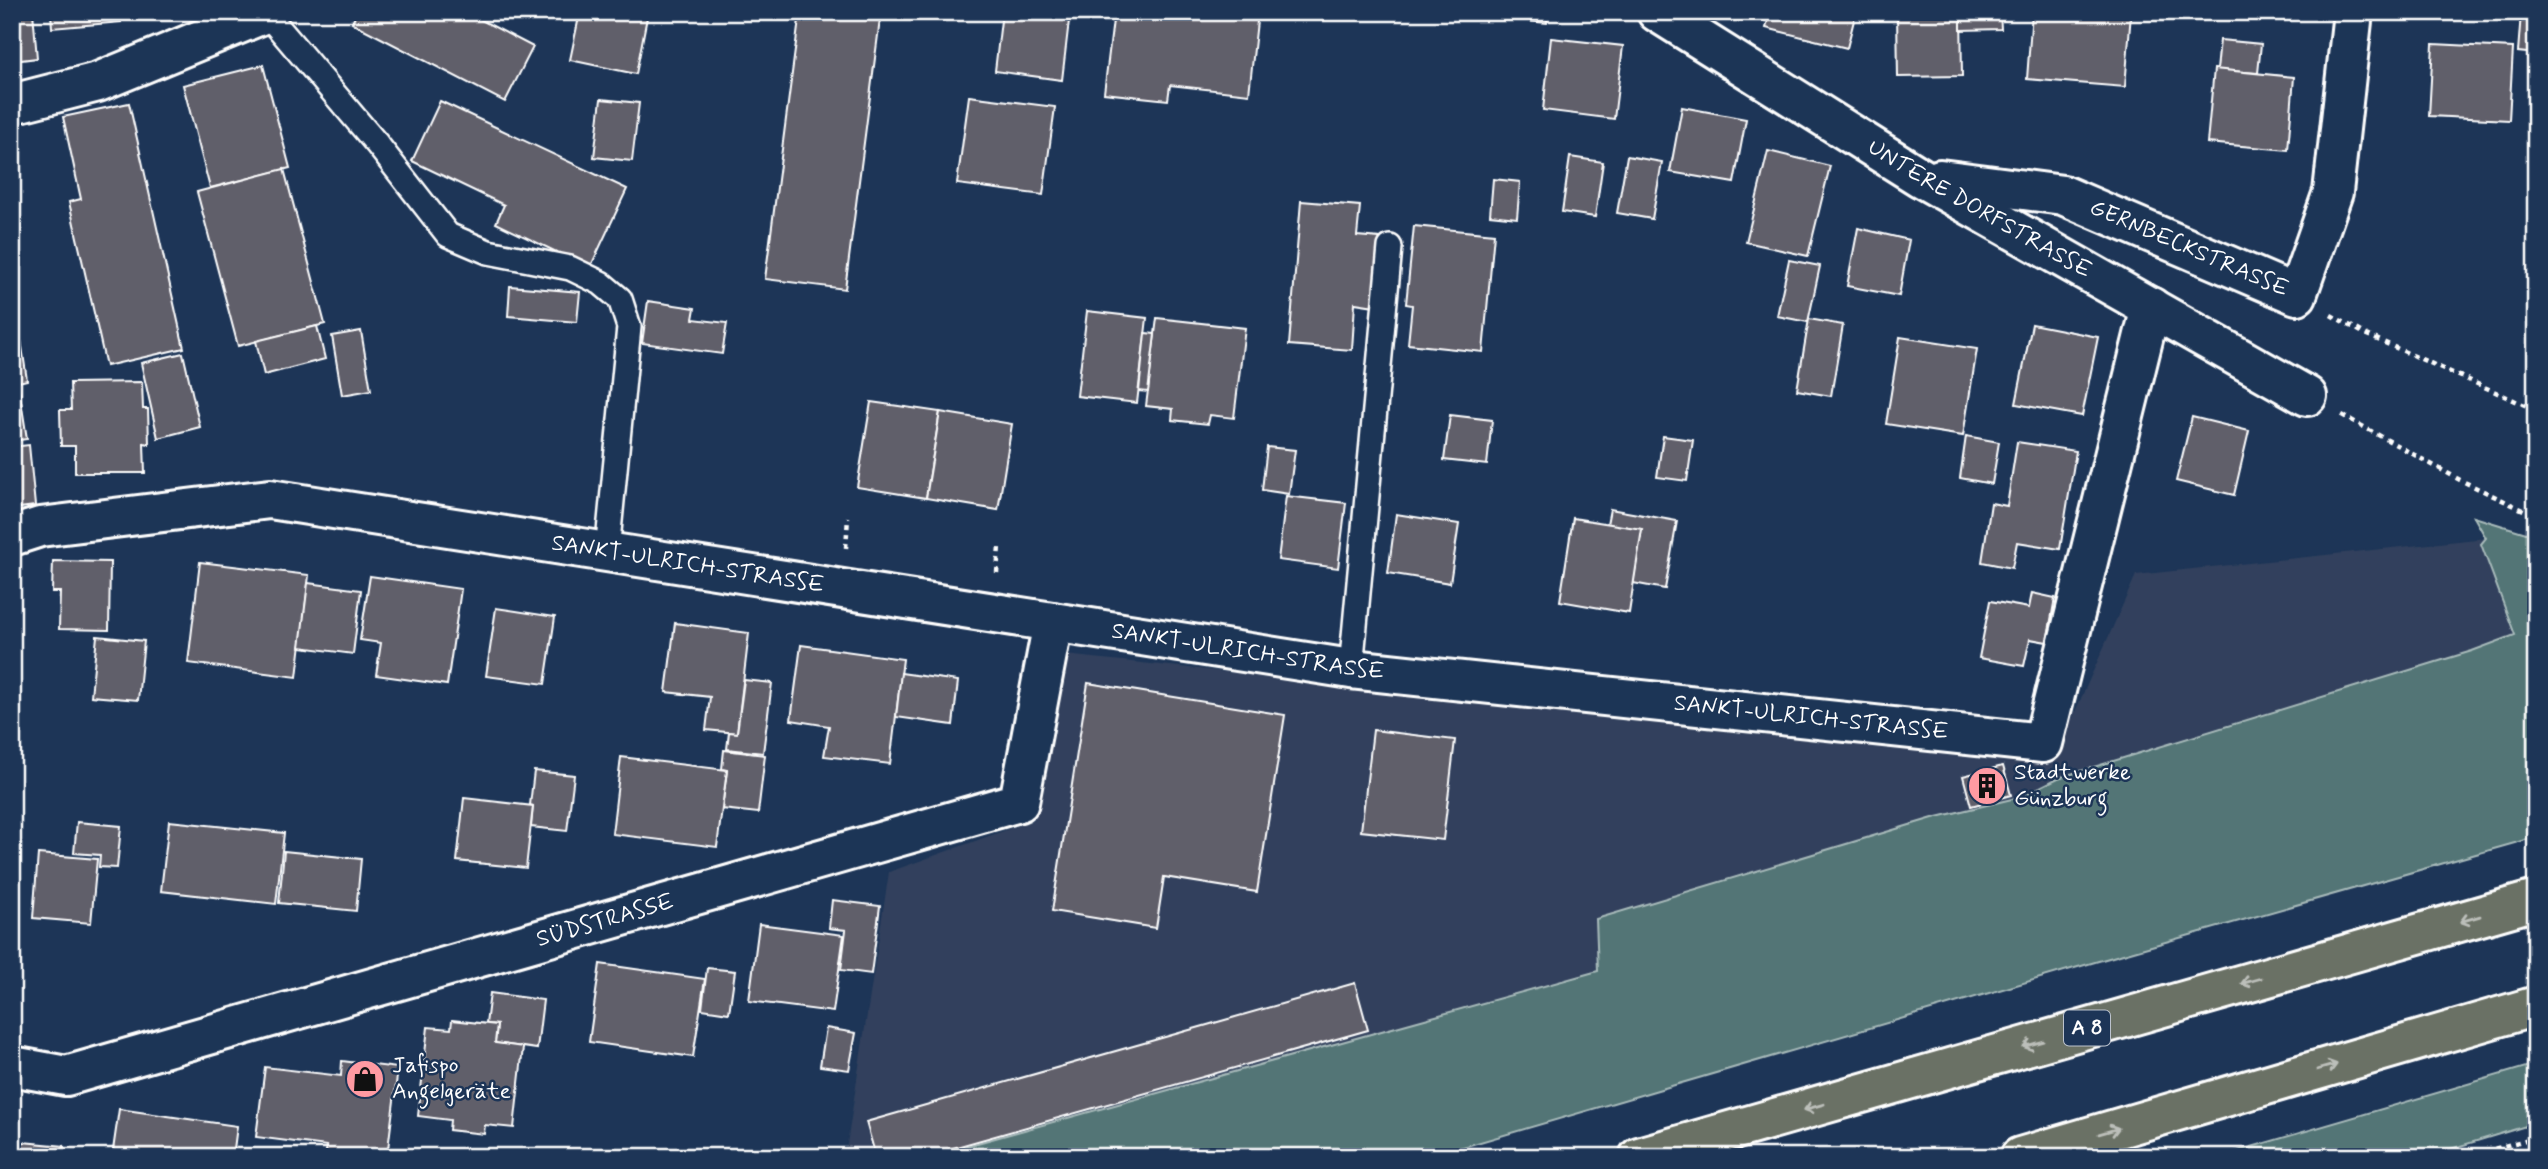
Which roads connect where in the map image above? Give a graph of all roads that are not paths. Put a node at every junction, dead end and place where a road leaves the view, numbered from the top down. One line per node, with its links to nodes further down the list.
1 (1657, 12): 5 (street, UNTERE DORFSTRASSE)
2 (2353, 12): 5 (street, GERNBECKSTRASSE)
3 (267, 13): 4 (street); 10 (lane)
4 (12, 104)
5 (1920, 177): 7 (street, UNTERE DORFSTRASSE)
6 (1390, 247): 12 (lane)
7 (2151, 307): 8 (street, UNTERE DORFSTRASSE); 12 (street, SANKT-ULRICH-STRASSE)
8 (2307, 396)
9 (12, 536): 10 (street, SANKT-ULRICH-STRASSE)
10 (607, 552): 11 (street, SANKT-ULRICH-STRASSE)
11 (1053, 622): 12 (street, SANKT-ULRICH-STRASSE); 15 (street, SÜDSTRASSE)
12 (1351, 669)
13 (2536, 900): 16 (highway, A 8, one-way to 16)
14 (2536, 1006): 17 (highway, one-way to 14)
15 (12, 1066)
16 (1639, 1157)
17 (2020, 1157)

